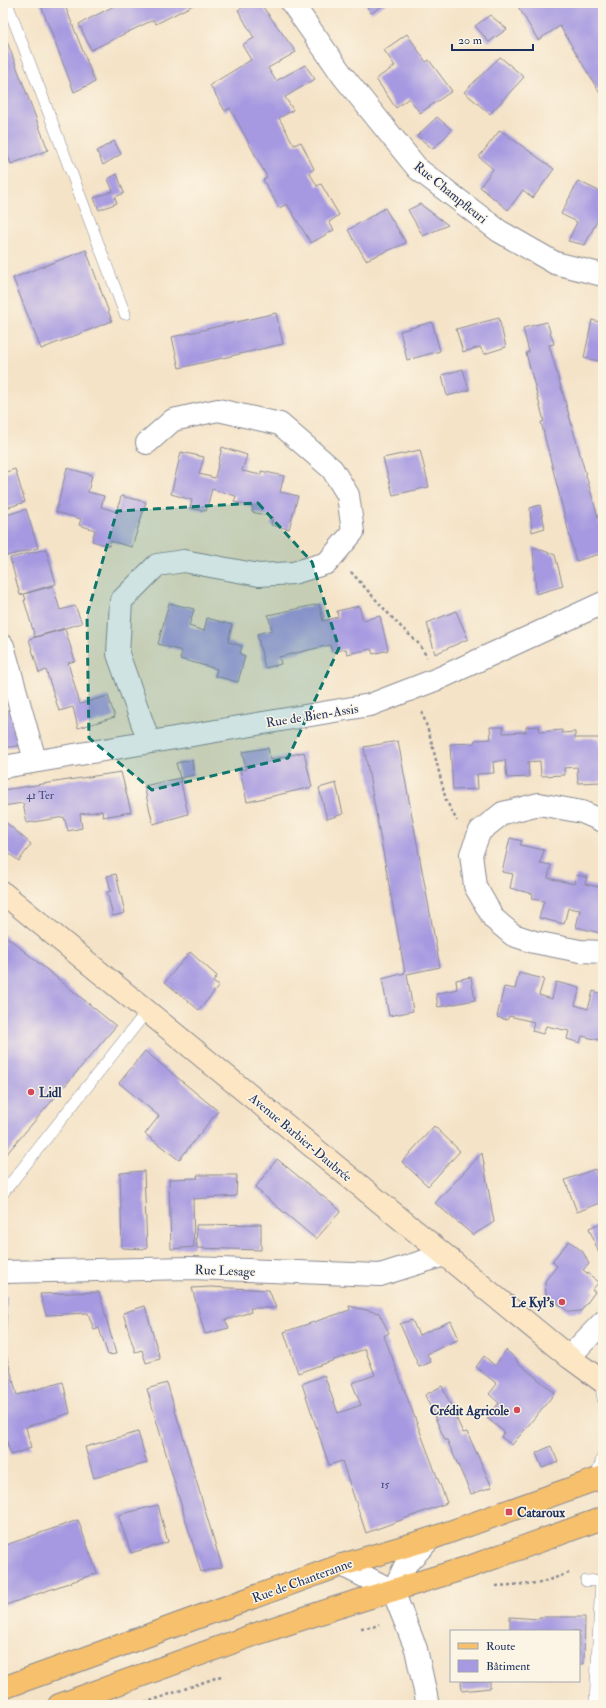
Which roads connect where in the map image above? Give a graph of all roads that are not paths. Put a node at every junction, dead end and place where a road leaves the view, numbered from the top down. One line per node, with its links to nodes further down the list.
1 (7, 3): 4 (lane)
2 (292, 3): 3 (street, Rue Champfleuri)
3 (603, 275)
4 (126, 314)
5 (147, 443): 8 (street)
6 (603, 602): 8 (street, Rue de Bien-Assis)
7 (3, 646): 9 (street)
8 (149, 742): 9 (street, Rue de Bien-Assis)
9 (35, 760): 10 (street, Rue de Bien-Assis)
10 (3, 767)
11 (603, 821): 13 (street)
12 (3, 894): 14 (main road, Avenue Barbier-Daubrée)
13 (603, 952)
14 (147, 1011): 15 (lane); 16 (main road, Avenue Barbier-Daubrée)
15 (3, 1194)
16 (444, 1255): 17 (street, Rue Lesage); 19 (main road, Avenue Barbier-Daubrée)
17 (3, 1272)
18 (603, 1322): 19 (street)
19 (570, 1357): 20 (main road, Avenue Barbier-Daubrée)
20 (602, 1386)
21 (603, 1456): 22 (lane)
22 (599, 1479): 24 (main road, Rue de Chanteranne)
23 (603, 1518): 28 (main road)
24 (430, 1539): 25 (main road, Rue de Chanteranne); 28 (street)
25 (342, 1565): 28 (street); 29 (main road, Rue de Chanteranne)
26 (602, 1580): 27 (lane); 32 (lane)
27 (586, 1582)
28 (393, 1591): 30 (main road); 31 (street)
29 (3, 1688)
30 (59, 1705)
31 (428, 1705)
32 (595, 1705)

